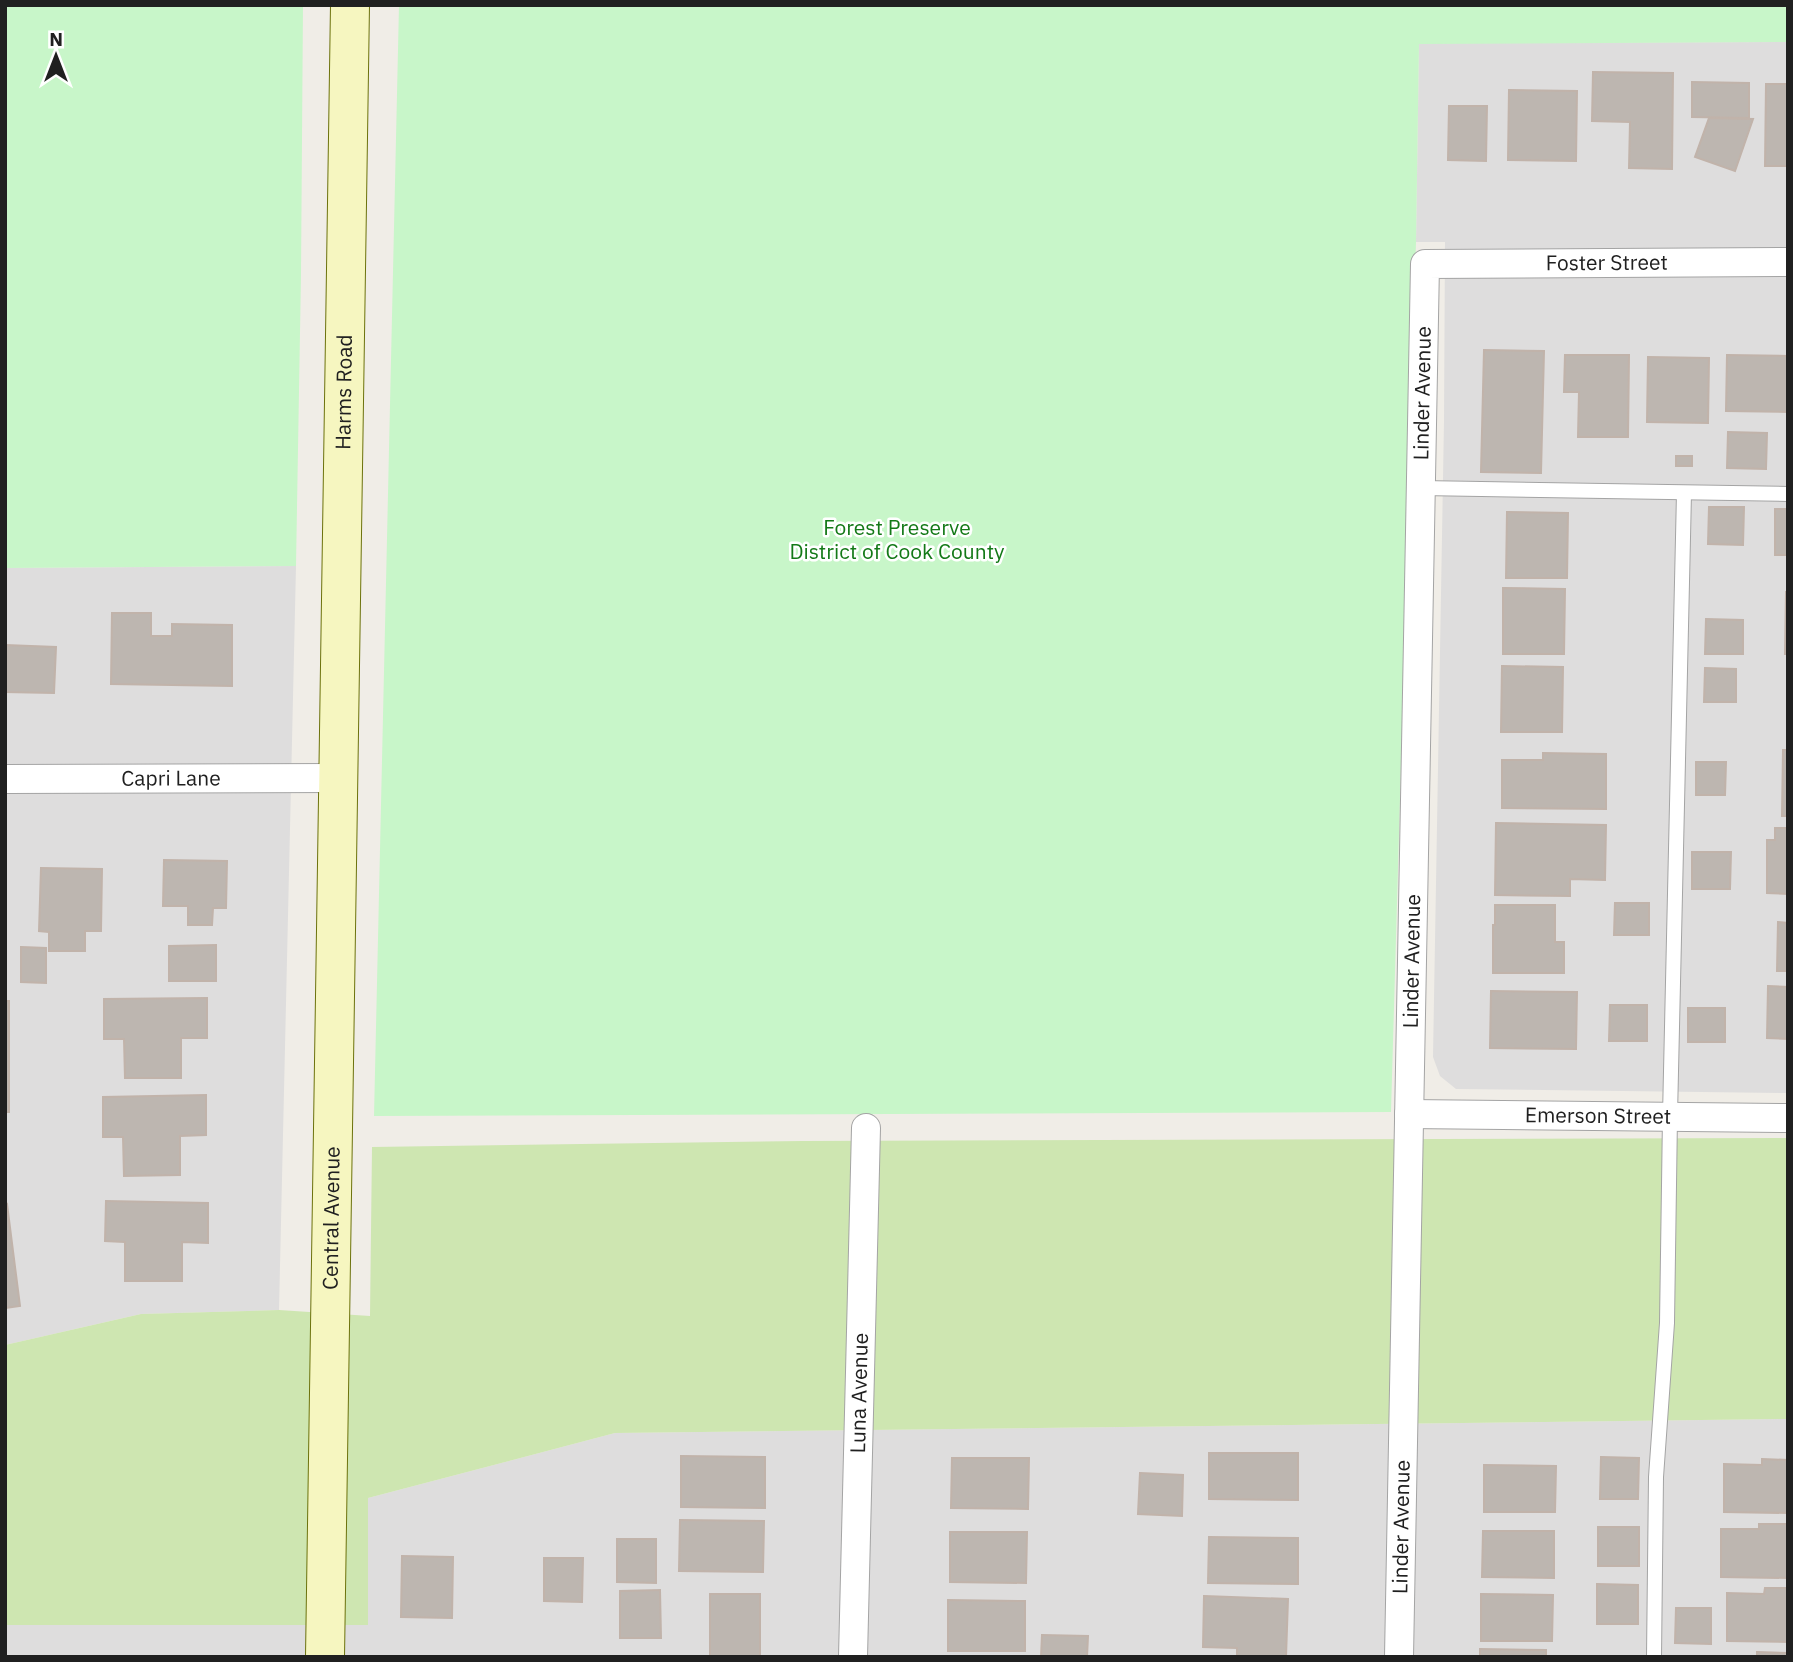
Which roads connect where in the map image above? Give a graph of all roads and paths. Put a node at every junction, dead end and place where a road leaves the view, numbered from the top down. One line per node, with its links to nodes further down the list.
1 (350, 5): 7 (main road, Harms Road)
2 (1788, 262): 3 (street, Foster Street)
3 (1425, 264): 4 (street, Linder Avenue)
4 (1421, 488): 5 (lane); 9 (street, Linder Avenue)
5 (1684, 493): 6 (lane); 10 (lane)
6 (1788, 494)
7 (338, 778): 8 (street, Capri Lane); 13 (main road, Central Avenue)
8 (5, 779)
9 (1409, 1114): 10 (street, Emerson Street); 15 (street, Linder Avenue)
10 (1670, 1116): 11 (street, Emerson Street); 16 (lane)
11 (1788, 1118)
12 (866, 1128): 14 (street, Luna Avenue)
13 (325, 1657)
14 (853, 1657)
15 (1399, 1657)
16 (1654, 1657)

